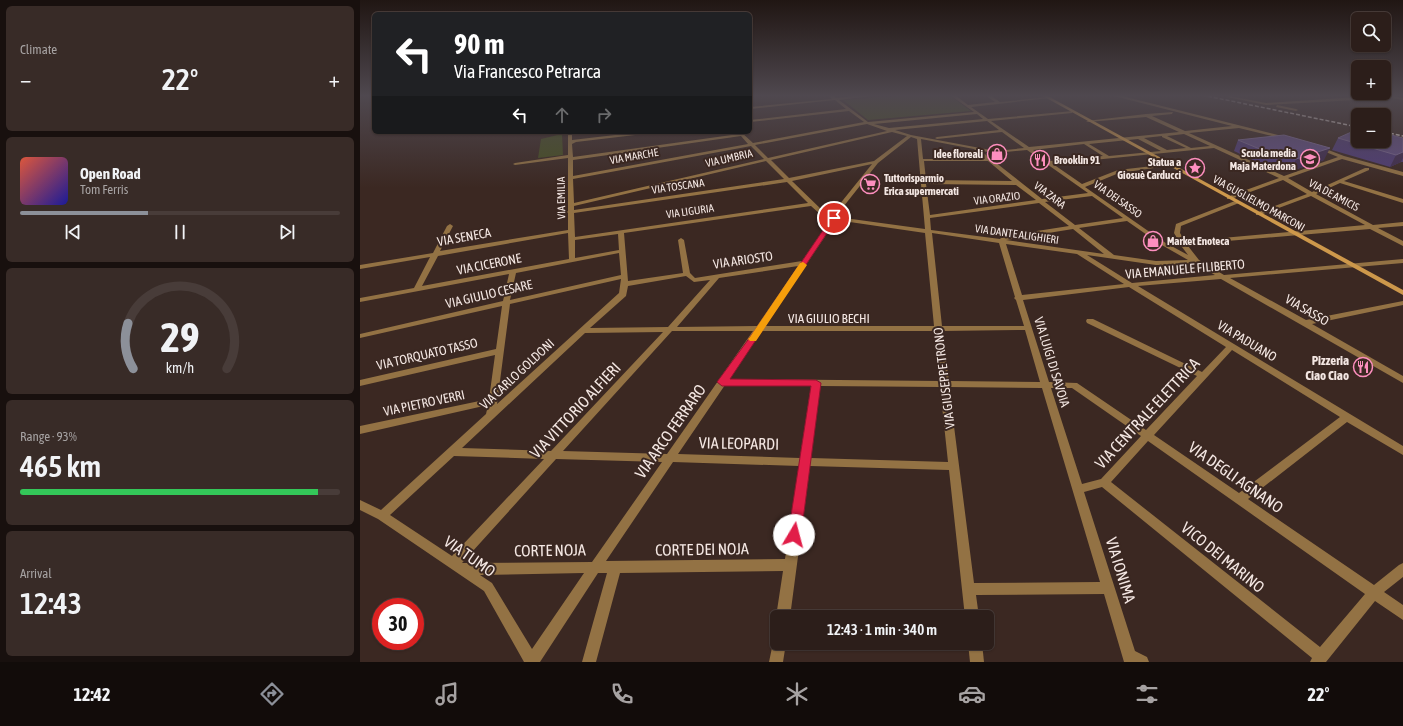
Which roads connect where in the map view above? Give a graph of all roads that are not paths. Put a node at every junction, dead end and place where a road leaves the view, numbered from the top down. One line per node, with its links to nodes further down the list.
1 (851, 126): 23 (street, VIA MARCHE)
2 (877, 126): 10 (street)
3 (886, 126): 10 (street)
4 (930, 126): 10 (street, VIA UMBRIA)
5 (996, 126): 11 (street)
6 (1097, 126): 19 (main road, VIA GUGLIELMO MARCONI)
7 (1169, 126): 12 (street, VIA DE AMICIS)
8 (1234, 126): 9 (street)
9 (1238, 127): 12 (street); 20 (street)
10 (891, 130): 17 (street); 34 (street, VIA UMBRIA)
11 (1004, 131): 17 (street); 27 (street)
12 (1184, 133): 15 (street); 25 (street, VIA DE AMICIS)
13 (635, 134): 21 (street)
14 (741, 134): 23 (street); 33 (street)
15 (1163, 135): 18 (street); 28 (street)
16 (570, 136): 21 (street, VIA EMILIA)
17 (918, 138): 26 (street); 35 (street, VIA GIUSEPPE TRONO); 38 (street)
18 (1140, 138): 19 (street); 29 (street)
19 (1122, 139): 22 (street); 30 (main road, VIA GUGLIELMO MARCONI)
20 (1289, 140)
21 (570, 143): 33 (street, VIA EMILIA)
22 (1086, 143): 27 (street); 31 (street)
23 (752, 144): 34 (street); 44 (street, VIA MARCHE)
24 (1311, 145): 32 (street)
25 (1214, 146): 28 (street); 45 (street, VIA DE AMICIS)
26 (975, 148): 27 (street); 36 (street, VIA ZARA)
27 (1029, 149): 39 (street, VIA DEI SASSO)
28 (1190, 149): 29 (street)
29 (1165, 151): 30 (street)
30 (1147, 153): 31 (street); 41 (main road, VIA GUGLIELMO MARCONI)
31 (1108, 157): 39 (street)
32 (1342, 157): 37 (street); 43 (street)
33 (571, 158): 40 (street); 44 (street, VIA EMILIA)
34 (768, 159): 47 (street); 59 (street, VIA UMBRIA)
35 (920, 160): 36 (street); 49 (street, VIA GIUSEPPE TRONO)
36 (990, 160): 50 (street, VIA ZARA)
37 (1334, 161): 42 (street); 45 (street)
38 (876, 162): 47 (street, VIA TOSCANA); 63 (street, VIA ARCO FERRARO)
39 (1049, 163): 51 (street, VIA DEI SASSO)
40 (515, 164)
41 (1168, 165): 51 (street); 54 (main road, VIA GUGLIELMO MARCONI)
42 (1367, 169): 46 (street); 48 (street)
43 (1403, 174)
44 (570, 178): 59 (street, VIA EMILIA)
45 (1283, 178): 53 (street, VIA DE AMICIS); 54 (street)
46 (1403, 178)
47 (789, 180): 58 (street); 60 (street, VIA TOSCANA)
48 (1339, 181): 53 (street); 55 (street)
49 (923, 182): 50 (street); 62 (street, VIA GIUSEPPE TRONO)
50 (1017, 183): 56 (street, VIA ZARA)
51 (1082, 186): 52 (street, VIA DEI SASSO)
52 (1093, 194): 56 (street, VIA ORAZIO); 64 (street, VIA DEI SASSO)
53 (1311, 194): 61 (street); 67 (street, VIA DE AMICIS)
54 (1229, 198): 57 (main road, VIA GUGLIELMO MARCONI)
55 (1403, 201)
56 (1043, 202): 62 (street, VIA ORAZIO); 68 (street, VIA ZARA)
57 (1237, 202): 61 (main road, VIA GUGLIELMO MARCONI); 84 (street)
58 (812, 204): 63 (street); 71 (street, VIA LIGURIA)
59 (570, 205): 60 (street, VIA EMILIA)
60 (570, 212): 69 (street, VIA EMILIA)
61 (1258, 214): 72 (main road, VIA GUGLIELMO MARCONI)
62 (927, 216): 70 (street, VIA GIUSEPPE TRONO)
63 (834, 218): 70 (street, VIA DANTE ALIGHIERI); 85 (street, VIA ARCO FERRARO)
64 (1129, 219): 68 (street); 84 (street, VIA DEI SASSO)
65 (1403, 224): 67 (street)
66 (450, 226): 80 (street)
67 (1372, 226): 72 (street); 77 (street, VIA DE AMICIS)
68 (1075, 227): 75 (street); 81 (street, VIA ZARA)
69 (571, 231): 73 (street, VIA EMILIA); 80 (street, VIA SENECA)
70 (928, 231): 75 (street, VIA DANTE ALIGHIERI); 104 (street, VIA GIUSEPPE TRONO)
71 (621, 232): 73 (street, VIA LIGURIA); 78 (street)
72 (1294, 233): 76 (street); 86 (main road, VIA GUGLIELMO MARCONI)
73 (572, 239): 82 (street, VIA EMILIA)
74 (681, 240): 89 (street)
75 (1002, 242): 79 (street, VIA DANTE ALIGHIERI); 96 (street, VIA LUIGI DI SAVOIA)
76 (1191, 242)
77 (1403, 244)
78 (622, 251): 82 (street, VIA CICERONE); 92 (street)
79 (1077, 253): 81 (street, VIA DANTE ALIGHIERI); 93 (street, VIA PADUANO)
80 (434, 254): 87 (street, VIA SENECA); 94 (street)
81 (1113, 257): 84 (street, VIA DANTE ALIGHIERI)
82 (572, 260): 88 (street, VIA CICERONE)
83 (1403, 261): 86 (street, VIA EMANUELE FILIBERTO)
84 (1198, 262): 91 (street, VIA SASSO)
85 (804, 263): 90 (street, VIA ARIOSTO); 105 (street, VIA ARCO FERRARO)
86 (1354, 266): 91 (street, VIA EMANUELE FILIBERTO); 95 (main road, VIA GUGLIELMO MARCONI)
87 (360, 267)
88 (513, 271): 94 (street, VIA CICERONE); 98 (street)
89 (687, 274): 90 (street, VIA ARIOSTO); 92 (street, VIA GIULIO CESARE)
90 (717, 276): 103 (street, VIA VITTORIO ALFIERI)
91 (1225, 277): 93 (street, VIA EMANUELE FILIBERTO); 101 (street, VIA SASSO)
92 (624, 280): 98 (street, VIA GIULIO CESARE); 106 (street, VIA CARLO GOLDONI)
93 (1131, 286): 96 (street, VIA EMANUELE FILIBERTO); 108 (street, VIA PADUANO)
94 (417, 289): 97 (street, VIA CICERONE)
95 (1403, 293)
96 (1018, 298): 102 (street, VIA LUIGI DI SAVOIA)
97 (360, 300)
98 (506, 303): 107 (street, VIA GIULIO CESARE); 109 (street)
99 (1403, 303): 101 (street)
100 (1090, 321): 110 (street)
101 (1305, 323): 111 (street, VIA SASSO)
102 (1028, 328): 104 (street, VIA GIULIO BECHI); 116 (street, VIA LUIGI DI SAVOIA)
103 (670, 329): 105 (street, VIA GIULIO BECHI); 106 (street, VIA GIULIO BECHI); 124 (street, VIA VITTORIO ALFIERI)
104 (938, 329): 105 (street, VIA GIULIO BECHI); 115 (street, VIA GIUSEPPE TRONO)
105 (759, 330): 112 (street, VIA ARCO FERRARO)
106 (582, 331): 118 (street, VIA CARLO GOLDONI)
107 (360, 336)
108 (1231, 346): 110 (street, VIA CENTRALE ELETTRICA); 119 (street, VIA PADUANO)
109 (500, 351): 113 (street, VIA TORQUATO TASSO); 117 (street)
110 (1202, 375): 121 (street, VIA CENTRALE ELETTRICA)
111 (1403, 380)
112 (722, 382): 114 (street, VIA DEGLI AGNANO); 125 (street, VIA ARCO FERRARO)
113 (360, 383)
114 (816, 383): 115 (street, VIA DEGLI AGNANO); 126 (street)
115 (944, 385): 116 (street, VIA DEGLI AGNANO); 127 (street, VIA GIUSEPPE TRONO)
116 (1046, 385): 121 (street, VIA DEGLI AGNANO); 129 (street, VIA LUIGI DI SAVOIA)
117 (493, 401): 118 (street); 120 (street, VIA PIETRO VERRI)
118 (491, 415): 123 (street, VIA CARLO GOLDONI)
119 (1347, 417): 122 (street, VIA PADUANO); 130 (street)
120 (360, 430)
121 (1147, 436): 128 (street, VIA CENTRALE ELETTRICA); 130 (street, VIA DEGLI AGNANO)
122 (1403, 451)
123 (451, 452): 124 (street, VIA LEOPARDI); 132 (street, VIA CARLO GOLDONI)
124 (553, 456): 125 (street, VIA LEOPARDI); 134 (street, VIA VITTORIO ALFIERI)
125 (669, 458): 126 (street, VIA LEOPARDI); 135 (street, VIA ARCO FERRARO)
126 (804, 461): 127 (street, VIA LEOPARDI); 133 (street)
127 (954, 466): 139 (street, VIA GIUSEPPE TRONO)
128 (1104, 482): 129 (street, VIA CENTRALE ELETTRICA); 147 (street, VICO DEI MARINO)
129 (1078, 489): 138 (street, VIA IONIMA)
130 (1239, 500): 140 (street, VIA DEGLI AGNANO)
131 (360, 505): 132 (street, VIA TUMO)
132 (382, 516): 134 (street, VIA TUMO)
133 (790, 565): 136 (street, CORTE DEI NOJA); 141 (street)
134 (457, 566): 135 (street, CORTE NOJA); 148 (street, VIA TUMO)
135 (594, 566): 136 (street, CORTE NOJA); 148 (street, VIA ARCO FERRARO)
136 (615, 567): 149 (street)
137 (1403, 569): 140 (street)
138 (1108, 588): 139 (street); 146 (street, VIA IONIMA)
139 (969, 589): 142 (street, VIA GIUSEPPE TRONO)
140 (1374, 593): 143 (street, VIA DEGLI AGNANO); 147 (street)
141 (784, 610)
142 (971, 610)
143 (1403, 613)
144 (778, 650): 150 (street)
145 (976, 650): 151 (street)
146 (1130, 659): 152 (street)
147 (1319, 660)
148 (532, 662)
149 (589, 662)
150 (776, 662)
151 (977, 662)
152 (1142, 662)

